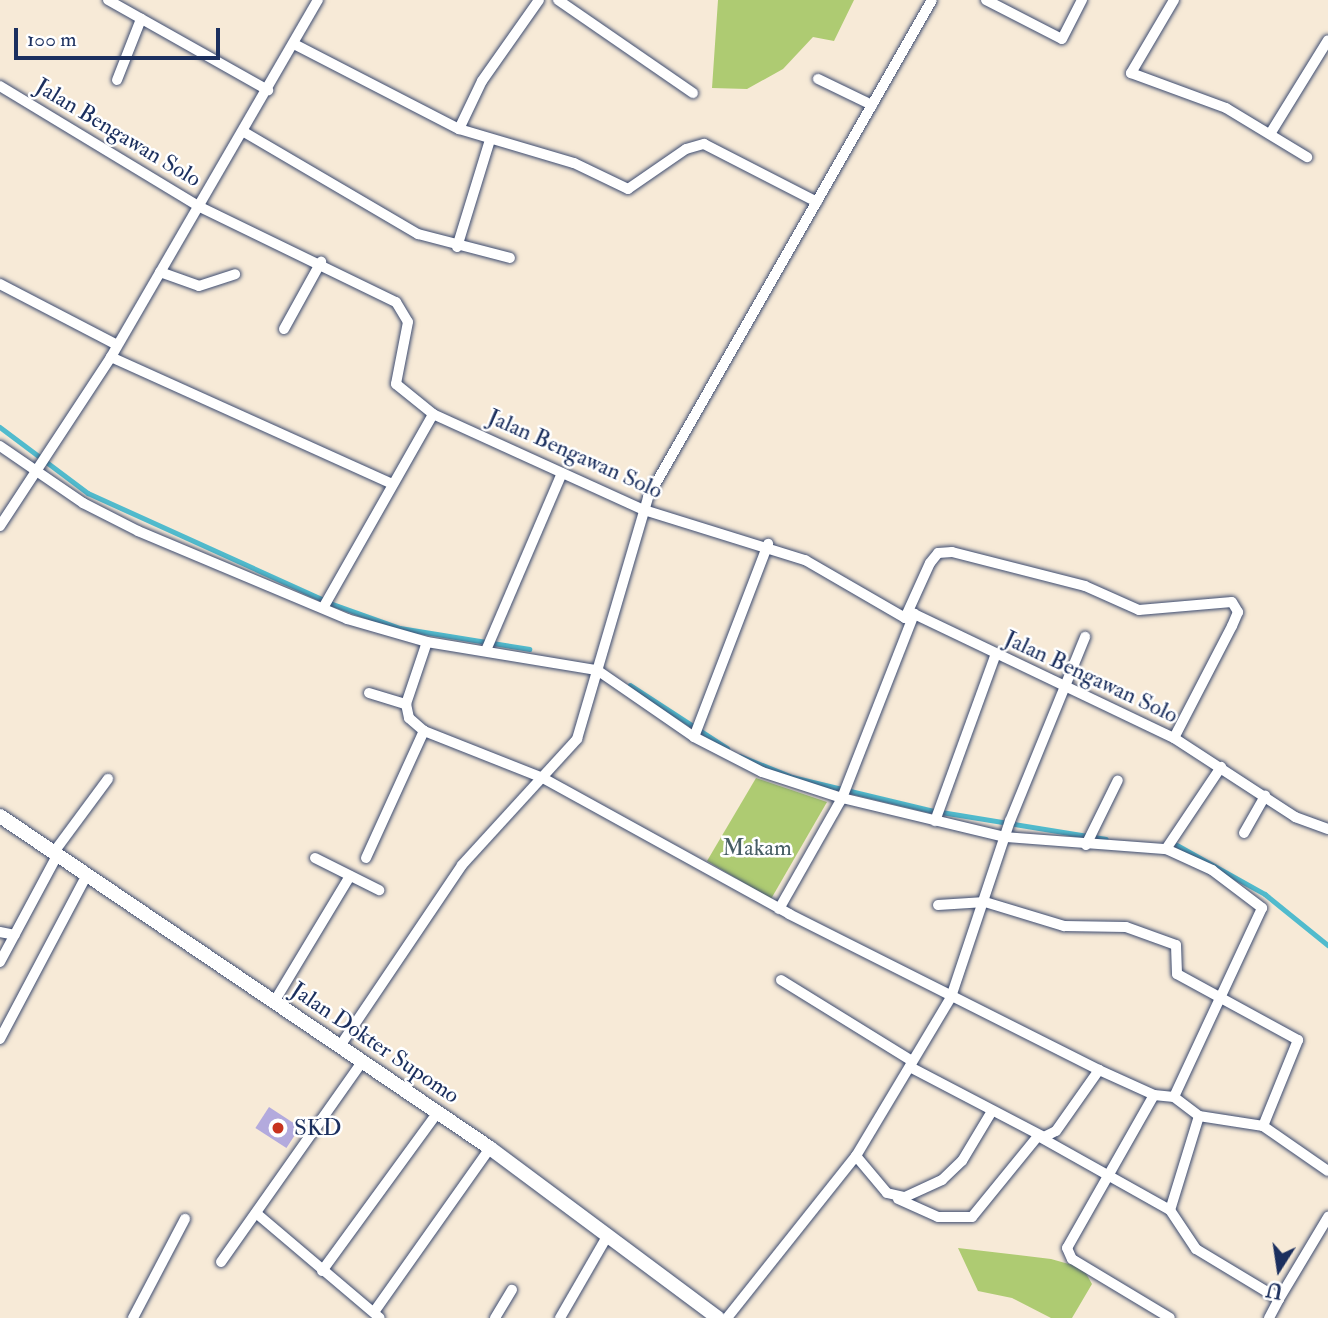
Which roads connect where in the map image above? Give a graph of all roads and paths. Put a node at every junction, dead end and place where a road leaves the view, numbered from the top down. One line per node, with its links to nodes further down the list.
1 (108, 0): 10 (street)
2 (318, 0): 12 (street)
3 (538, 0): 19 (street)
4 (558, 0): 17 (street)
5 (932, 0): 18 (street)
6 (986, 0): 9 (street)
7 (1082, 0): 9 (street)
8 (1174, 0): 21 (street)
9 (1005, 5)
10 (142, 19): 14 (street); 16 (street)
11 (1328, 40): 21 (street)
12 (294, 44): 16 (street); 19 (street)
13 (818, 79): 18 (street)
14 (117, 80)
15 (0, 86): 25 (street, Jalan Bengawan Solo)
16 (268, 90): 20 (street)
17 (693, 93)
18 (872, 105): 24 (street)
19 (458, 129): 22 (street)
20 (244, 132): 25 (street); 26 (street)
21 (1270, 134): 23 (street)
22 (490, 140): 24 (street); 26 (street)
23 (1307, 157)
24 (817, 202): 40 (street)
25 (200, 207): 28 (street, Jalan Bengawan Solo); 29 (street)
26 (457, 247): 27 (street)
27 (510, 258)
28 (321, 262): 32 (street); 35 (street, Jalan Bengawan Solo)
29 (160, 272): 30 (street); 33 (street)
30 (235, 274)
31 (0, 284): 33 (street)
32 (284, 329)
33 (117, 345): 34 (street)
34 (111, 357): 37 (street); 39 (street)
35 (433, 414): 38 (street, Jalan Bengawan Solo); 39 (street)
36 (0, 446): 37 (street)
37 (40, 461): 41 (street); 43 (street)
38 (562, 473): 40 (street, Jalan Bengawan Solo); 47 (street)
39 (392, 484): 43 (street)
40 (644, 510): 42 (street, Jalan Bengawan Solo); 49 (street)
41 (0, 526)
42 (768, 544): 44 (street, Jalan Bengawan Solo); 54 (street)
43 (325, 602): 46 (street)
44 (909, 616): 48 (street, Jalan Bengawan Solo); 55 (street); 60 (street)
45 (1085, 637): 50 (street)
46 (427, 642): 47 (street); 52 (street)
47 (487, 644): 49 (street)
48 (996, 656): 50 (street, Jalan Bengawan Solo); 62 (street)
49 (597, 670): 54 (street); 57 (street)
50 (1068, 684): 55 (street, Jalan Bengawan Solo); 64 (street)
51 (369, 692): 52 (street)
52 (406, 705): 53 (street)
53 (424, 731): 57 (street); 71 (street)
54 (695, 732): 60 (street)
55 (1174, 738): 56 (street, Jalan Bengawan Solo)
56 (1221, 768): 61 (street, Jalan Bengawan Solo); 68 (street)
57 (543, 778): 77 (street); 86 (street)
58 (107, 779): 69 (street)
59 (1118, 780): 67 (street)
60 (844, 791): 62 (street); 77 (street)
61 (1265, 796): 65 (street, Jalan Bengawan Solo); 66 (street)
62 (935, 814): 64 (street)
63 (0, 816): 69 (street, Jalan Dokter Supomo)
64 (1008, 829): 67 (street); 75 (street)
65 (1328, 829)
66 (1244, 833)
67 (1087, 840): 68 (street)
68 (1166, 849): 83 (street)
69 (56, 853): 72 (street, Jalan Dokter Supomo); 79 (street)
70 (315, 858): 73 (street)
71 (366, 858)
72 (87, 875): 84 (street, Jalan Dokter Supomo); 85 (street)
73 (350, 876): 74 (street); 84 (street)
74 (379, 890)
75 (985, 902): 76 (street); 82 (street); 83 (street)
76 (938, 905)
77 (779, 909): 82 (street)
78 (0, 932): 79 (street)
79 (15, 935): 80 (street)
80 (0, 962)
81 (781, 980): 88 (street)
82 (951, 997): 88 (street); 89 (street)
83 (1219, 1000): 91 (street); 95 (street)
84 (274, 1002): 86 (street, Jalan Dokter Supomo)
85 (0, 1039)
86 (340, 1046): 87 (street, Jalan Dokter Supomo)
87 (363, 1061): 93 (street, Jalan Dokter Supomo); 103 (street)
88 (911, 1064): 92 (street); 98 (street)
89 (1099, 1070): 90 (street); 96 (street)
90 (1154, 1095): 91 (street); 100 (street)
91 (1174, 1097): 94 (street)
92 (992, 1111): 96 (street); 101 (street)
93 (438, 1112): 97 (street, Jalan Dokter Supomo); 108 (street)
94 (1199, 1116): 95 (street); 102 (street)
95 (1263, 1126): 99 (street)
96 (1038, 1136): 100 (street); 101 (street)
97 (490, 1148): 106 (street, Jalan Dokter Supomo); 111 (street)
98 (856, 1156): 101 (street); 116 (street)
99 (1328, 1171)
100 (1107, 1175): 102 (street); 117 (street)
101 (898, 1199)
102 (1170, 1210): 110 (street)
103 (256, 1213): 107 (street); 108 (street)
104 (1328, 1217): 110 (street)
105 (185, 1219): 113 (street)
106 (608, 1235): 112 (street, Jalan Dokter Supomo); 115 (street)
107 (221, 1262)
108 (322, 1271): 111 (street)
109 (512, 1290): 114 (street)
110 (1279, 1299): 118 (street)
111 (377, 1315)
112 (708, 1315)
113 (132, 1318)
114 (495, 1318)
115 (559, 1318)
116 (727, 1318)
117 (1170, 1318)
118 (1269, 1318)

